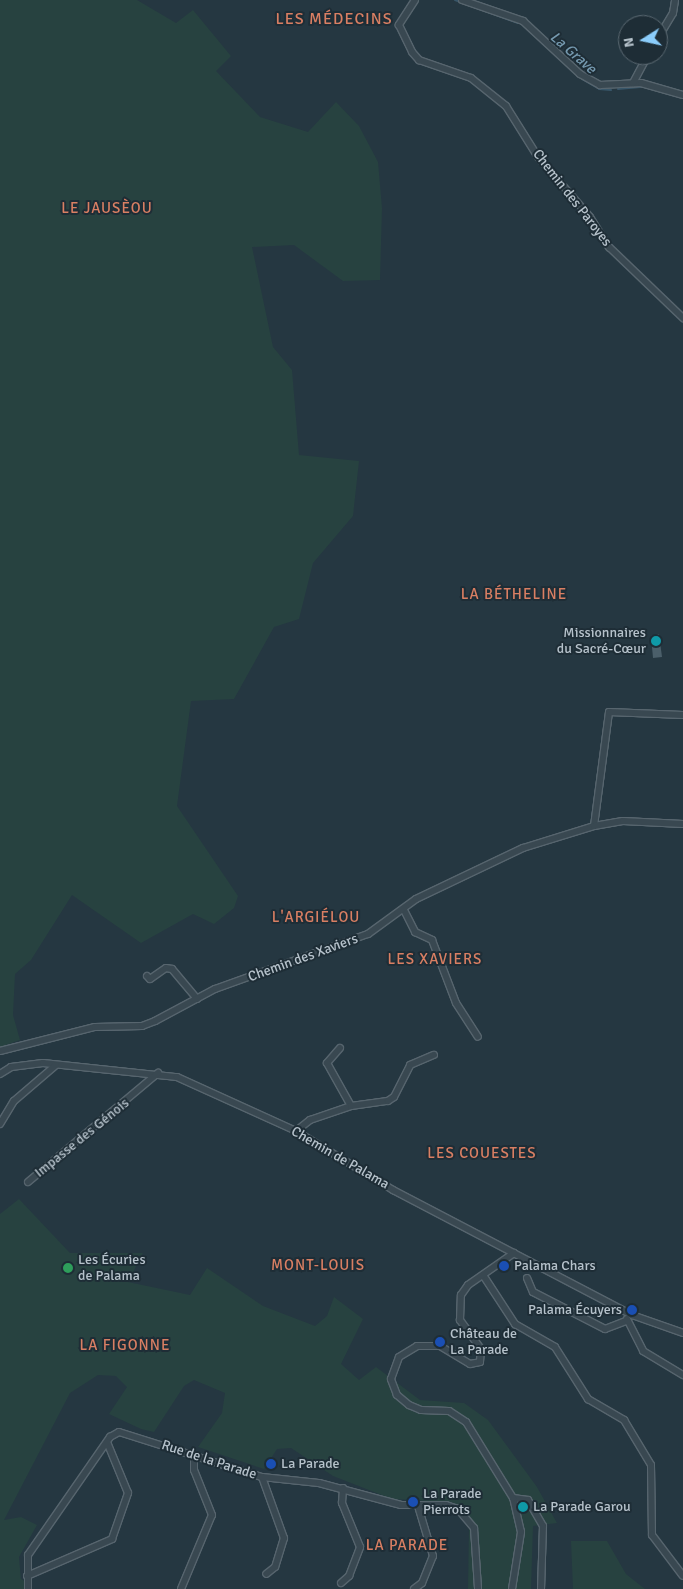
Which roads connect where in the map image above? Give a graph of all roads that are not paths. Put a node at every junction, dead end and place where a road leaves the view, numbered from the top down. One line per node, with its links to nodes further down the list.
1 (414, 0): 8 (street, Chemin des Paroyes)
2 (462, 0): 6 (street)
3 (675, 0): 4 (street)
4 (668, 22)
5 (643, 65): 6 (street)
6 (633, 83): 7 (street)
7 (683, 95)
8 (683, 318)
9 (683, 715): 11 (street)
10 (683, 824): 11 (street, Chemin des Xaviers)
11 (594, 826): 12 (street, Chemin des Xaviers)
12 (404, 910): 14 (street, Chemin des Xaviers); 15 (street)
13 (147, 976): 14 (street)
14 (198, 999): 17 (street, Chemin des Xaviers)
15 (478, 1036)
16 (340, 1048): 22 (street)
17 (0, 1051)
18 (434, 1055): 22 (street)
19 (56, 1065): 20 (street, Chemin de Palama); 21 (street, Chemin de Palama); 23 (street)
20 (158, 1073): 24 (street, Chemin de Palama); 25 (street, Impasse des Génois)
21 (0, 1074)
22 (351, 1106): 24 (street)
23 (0, 1124)
24 (296, 1131): 26 (street, Chemin de Palama)
25 (28, 1182)
26 (514, 1253): 27 (street); 29 (street, Chemin de Palama)
27 (482, 1275): 37 (street); 41 (street)
28 (527, 1278): 30 (street)
29 (629, 1313): 30 (street); 31 (street, Chemin de Palama)
30 (626, 1321): 32 (street)
31 (683, 1333)
32 (683, 1374)
33 (107, 1442): 34 (street, Rue de la Parade); 40 (street); 40 (street)
34 (194, 1456): 35 (street, Rue de la Parade); 44 (street)
35 (262, 1477): 36 (street, Rue de la Parade); 39 (street)
36 (343, 1488): 38 (street, Rue de la Parade); 42 (street)
37 (513, 1498): 47 (street); 48 (street)
38 (418, 1506): 45 (street); 46 (street, Rue de la Parade)
39 (266, 1574)
40 (27, 1576): 43 (street)
41 (683, 1576)
42 (341, 1583)
43 (28, 1589)
44 (181, 1589)
45 (414, 1589)
46 (478, 1589)
47 (512, 1589)
48 (541, 1589)

